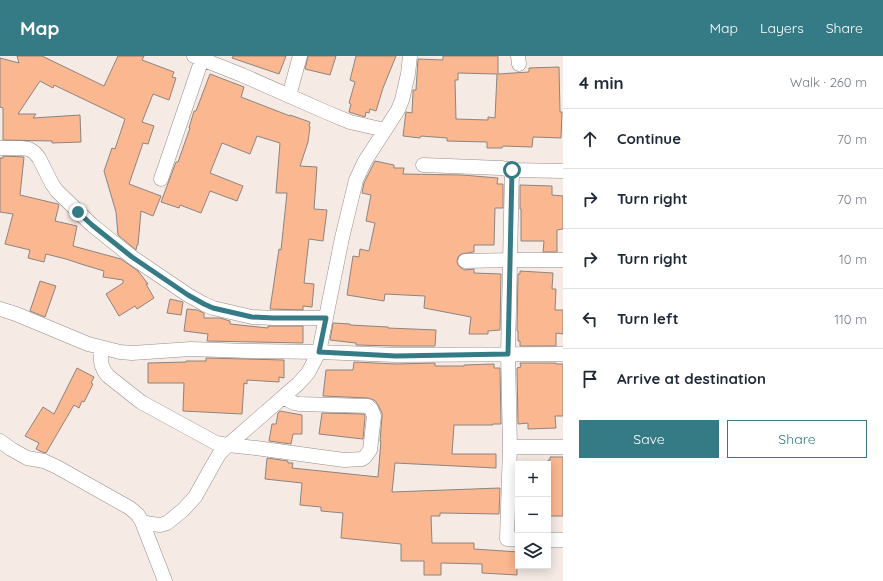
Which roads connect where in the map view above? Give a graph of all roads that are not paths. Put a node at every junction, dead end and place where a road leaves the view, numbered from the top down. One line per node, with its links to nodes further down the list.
1 (300, 56): 4 (street)
2 (410, 56): 5 (street)
3 (198, 58): 4 (street); 10 (street)
4 (289, 96): 5 (street)
5 (385, 130): 15 (street)
6 (0, 148): 15 (street)
7 (423, 165): 8 (street)
8 (512, 170): 9 (street); 11 (street)
9 (563, 171)
10 (161, 179)
11 (510, 260): 12 (street); 13 (street); 18 (street)
12 (563, 260)
13 (465, 262)
14 (0, 308): 16 (street)
15 (326, 318): 17 (street)
16 (102, 348): 17 (street); 22 (street)
17 (319, 352): 18 (street); 20 (street)
18 (508, 354): 19 (street); 23 (street)
19 (563, 354)
20 (283, 397): 22 (street); 22 (street)
21 (0, 441): 25 (street)
22 (228, 445): 25 (street)
23 (510, 447): 24 (street); 26 (street)
24 (563, 447)
25 (142, 522): 29 (street)
26 (515, 539)
27 (551, 540): 28 (street)
28 (563, 540)
29 (165, 581)

